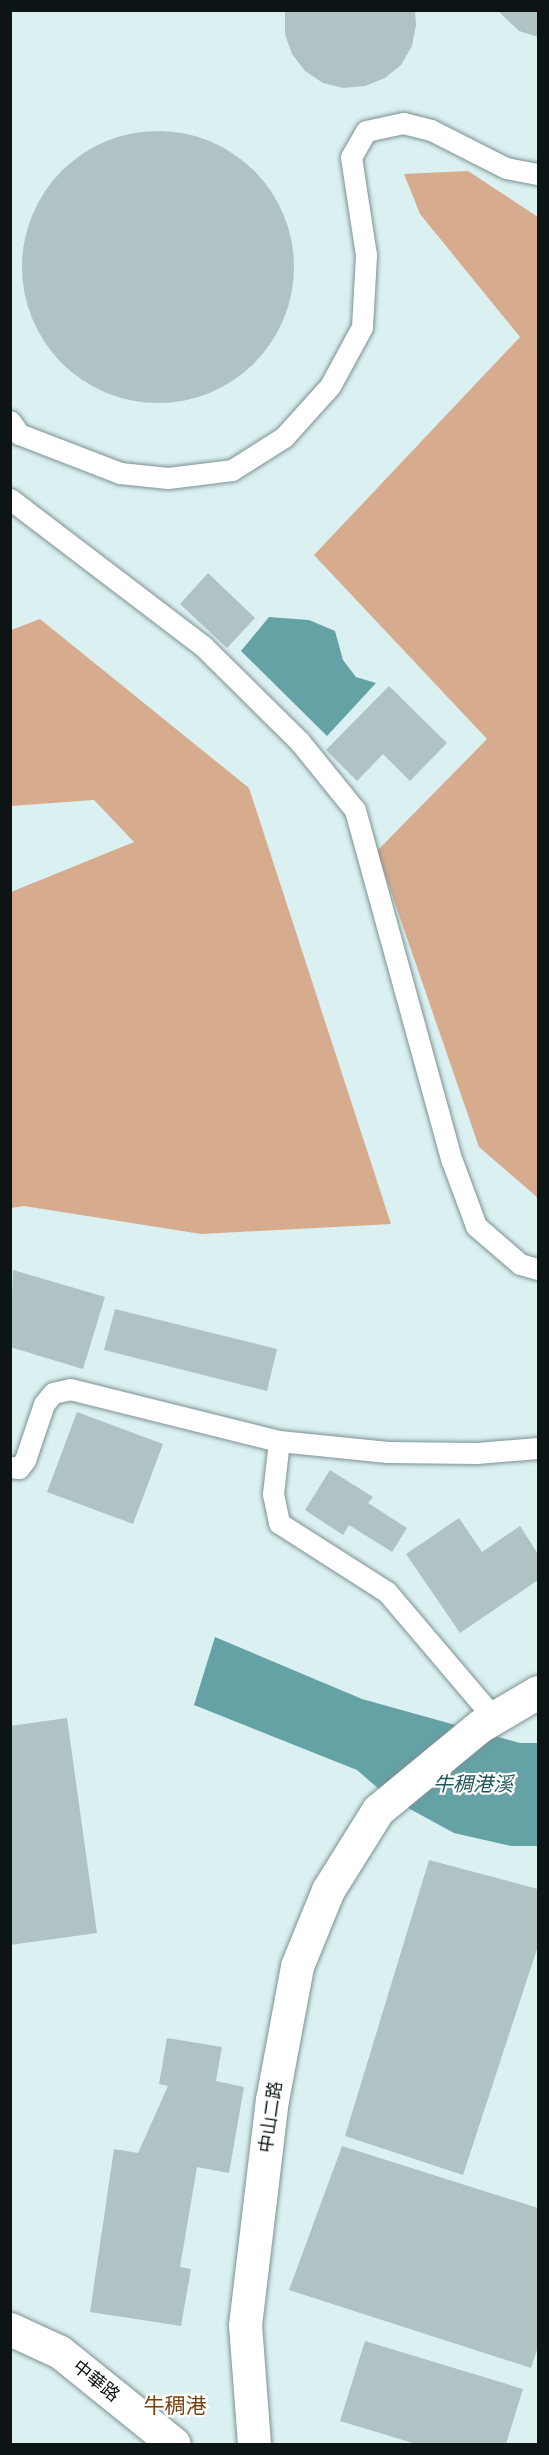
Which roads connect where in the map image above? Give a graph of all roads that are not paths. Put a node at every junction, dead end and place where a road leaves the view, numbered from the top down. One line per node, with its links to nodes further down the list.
1 (538, 174): 2 (lane)
2 (10, 421)
3 (10, 499): 4 (lane)
4 (538, 1269)
5 (279, 1441): 6 (lane); 7 (lane); 9 (lane)
6 (538, 1448)
7 (10, 1467)
8 (538, 1692): 9 (street, 中山二路)
9 (486, 1721): 12 (street, 中山二路)
10 (10, 2329): 11 (street, 中華路)
11 (174, 2445)
12 (254, 2445)

